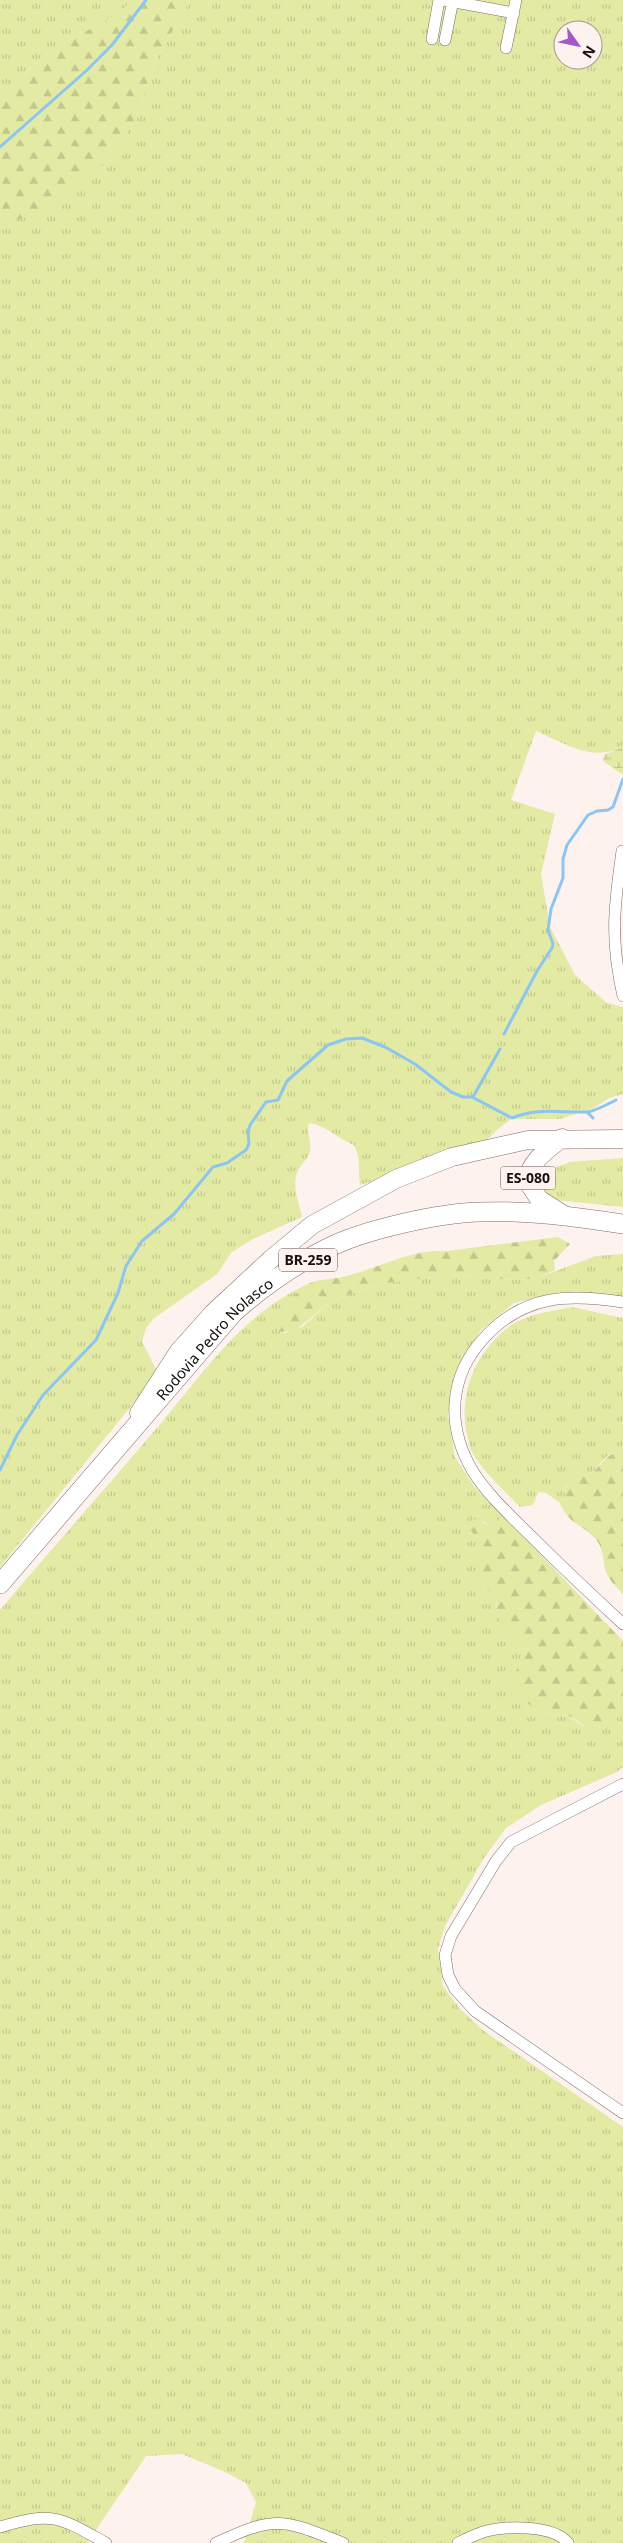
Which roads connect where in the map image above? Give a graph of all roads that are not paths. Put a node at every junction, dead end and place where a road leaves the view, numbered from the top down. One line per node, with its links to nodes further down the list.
1 (439, 0): 5 (street)
2 (450, 0): 4 (street); 6 (street)
3 (516, 0): 4 (street)
4 (514, 13): 7 (street)
5 (432, 39)
6 (445, 40)
7 (506, 48)
8 (622, 851): 10 (street)
9 (607, 910): 10 (street)
10 (613, 929): 11 (street)
11 (623, 996)
12 (562, 1138): 13 (main road); 14 (main road, ES-080); 17 (main road)
13 (623, 1139)
14 (564, 1215): 15 (highway, Rodovia Pedro Nolasco / BR-259); 17 (highway, Rodovia Pedro Nolasco / BR-259)
15 (623, 1224)
16 (623, 1302): 19 (street)
17 (120, 1443): 18 (highway, Rodovia Pedro Nolasco / BR-259)
18 (0, 1584)
19 (623, 1624)
20 (623, 1784): 21 (street)
21 (623, 2114)
22 (0, 2527): 23 (street)
23 (106, 2543)
24 (216, 2543): 25 (street)
25 (343, 2543)
26 (458, 2543): 27 (street)
27 (568, 2543)

